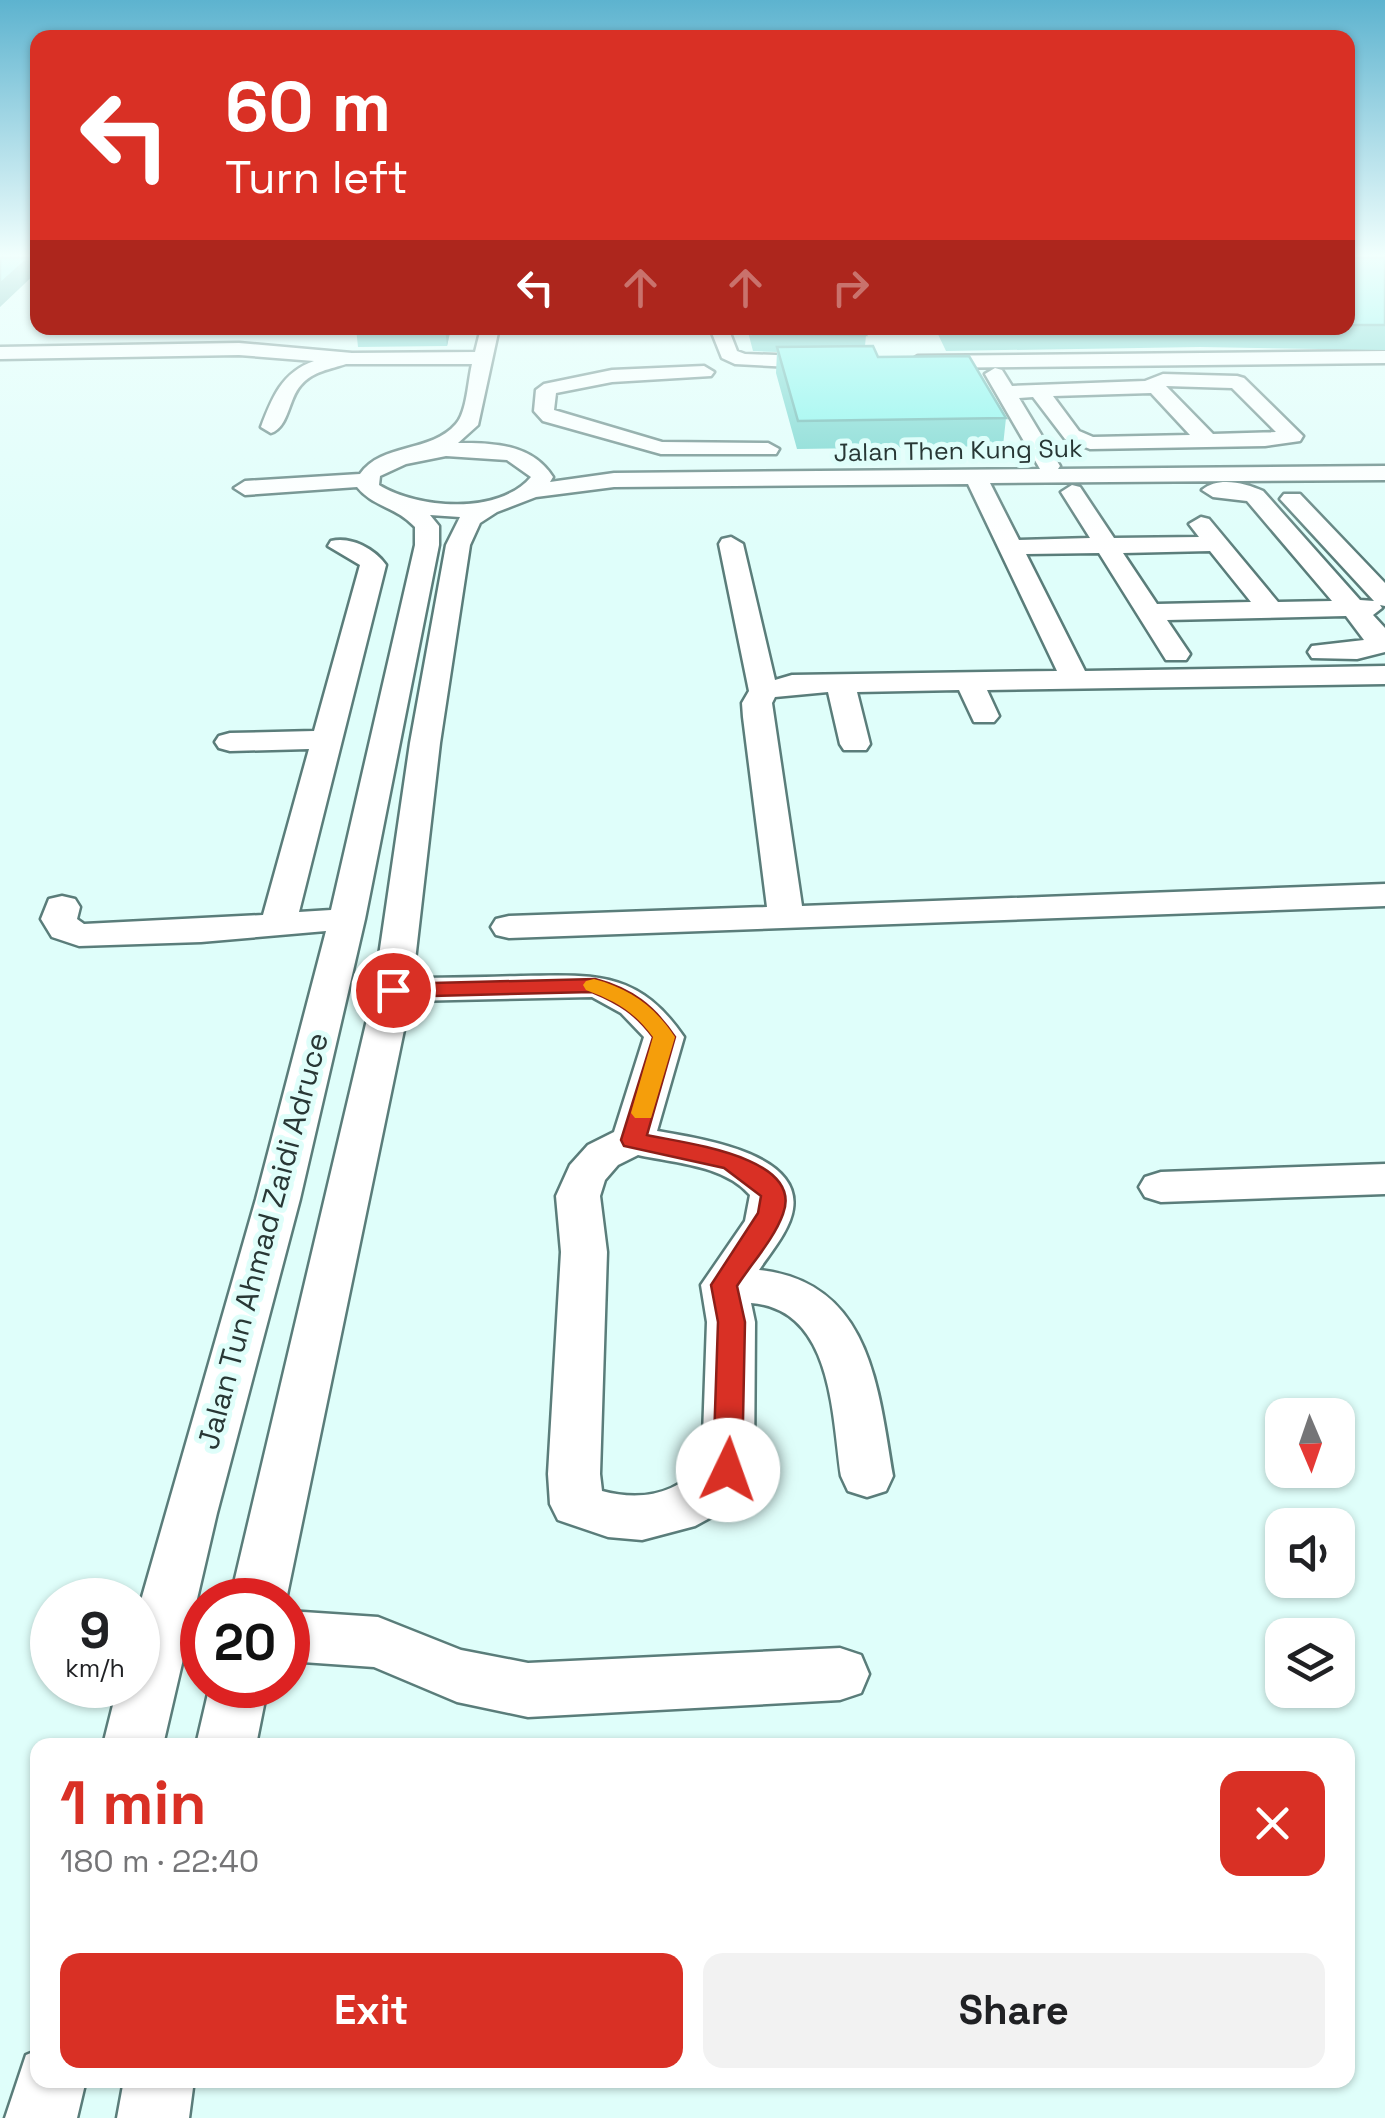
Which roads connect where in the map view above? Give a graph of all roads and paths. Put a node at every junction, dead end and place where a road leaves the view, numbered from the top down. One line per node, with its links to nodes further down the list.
1 (327, 357): 7 (street)
2 (735, 357): 10 (street)
3 (821, 357): 9 (street)
4 (1307, 357): 6 (street)
5 (482, 358): 7 (street); 17 (street)
6 (1199, 358): 8 (street)
7 (352, 359): 18 (street)
8 (987, 362): 12 (street); 16 (street)
9 (825, 363): 10 (street); 10 (street)
10 (802, 368): 13 (street)
11 (704, 372): 24 (street)
12 (927, 373)
13 (776, 374)
14 (1156, 387): 15 (street); 19 (street); 19 (street)
15 (1038, 390): 16 (street); 19 (street)
16 (1007, 392): 25 (street)
17 (468, 425): 20 (street); 21 (street)
18 (271, 427)
19 (1207, 441)
20 (497, 452): 21 (street); 23 (street, Jalan Then Kung Suk)
21 (420, 453): 28 (street)
22 (1385, 462): 26 (street, Jalan Then Kung Suk)
23 (533, 464): 24 (street, Jalan Then Kung Suk); 31 (street)
24 (766, 465): 25 (street, Jalan Then Kung Suk); 29 (street, Jalan Then Kung Suk); 31 (street, Jalan Then Kung Suk)
25 (1049, 466): 26 (street, Jalan Then Kung Suk)
26 (1264, 469): 27 (street, Jalan Then Kung Suk); 29 (street, Jalan Then Kung Suk); 42 (street)
27 (1385, 473)
28 (367, 480): 30 (street); 34 (street)
29 (980, 485): 32 (street); 43 (street)
30 (245, 488)
31 (532, 490): 33 (street, Jalan Then Kung Suk)
32 (1072, 492): 35 (street); 37 (street)
33 (492, 505): 34 (street); 68 (street)
34 (409, 507): 49 (street, Jalan Tun Ahmad Zaidi Adruce)
35 (1278, 523): 36 (street); 41 (street)
36 (1201, 524): 37 (street); 39 (street)
37 (1100, 535): 39 (street); 43 (street); 48 (street)
38 (731, 544): 57 (street)
39 (1218, 544): 47 (street)
40 (340, 546): 50 (street)
41 (1299, 546): 42 (street); 45 (street)
42 (1336, 546): 44 (street)
43 (1011, 547): 53 (street)
44 (1385, 598)
45 (1353, 608): 46 (street); 47 (street); 52 (street)
46 (1385, 608)
47 (1270, 610): 48 (street)
48 (1148, 612): 51 (street)
49 (406, 645): 50 (street); 65 (street, Jalan Tun Ahmad Zaidi Adruce)
50 (350, 646): 59 (street)
51 (1176, 654): 52 (street); 53 (street)
52 (1226, 666): 53 (street); 54 (street)
53 (1070, 668): 55 (street)
54 (1385, 675)
55 (970, 683): 56 (street); 58 (street)
56 (841, 684): 57 (street); 61 (street)
57 (763, 692): 64 (street)
58 (984, 716)
59 (324, 740): 60 (street); 66 (street)
60 (230, 742)
61 (855, 744)
62 (1384, 898): 64 (street)
63 (62, 907): 66 (street)
64 (786, 917): 67 (street)
65 (347, 919): 66 (street); 78 (street, Jalan Tun Ahmad Zaidi Adruce)
66 (279, 922)
67 (509, 927)
68 (393, 990): 69 (street); 74 (street)
69 (633, 1140): 72 (street); 72 (street)
70 (1385, 1178): 71 (street)
71 (1161, 1186)
72 (724, 1285): 73 (street)
73 (867, 1476)
74 (263, 1578)
75 (310, 1637): 76 (street)
76 (840, 1674)
77 (234, 1708): 79 (street)
78 (135, 1738)
79 (228, 1738)
80 (48, 2088): 82 (street)
81 (158, 2088): 83 (street)
82 (41, 2118)
83 (153, 2118)

